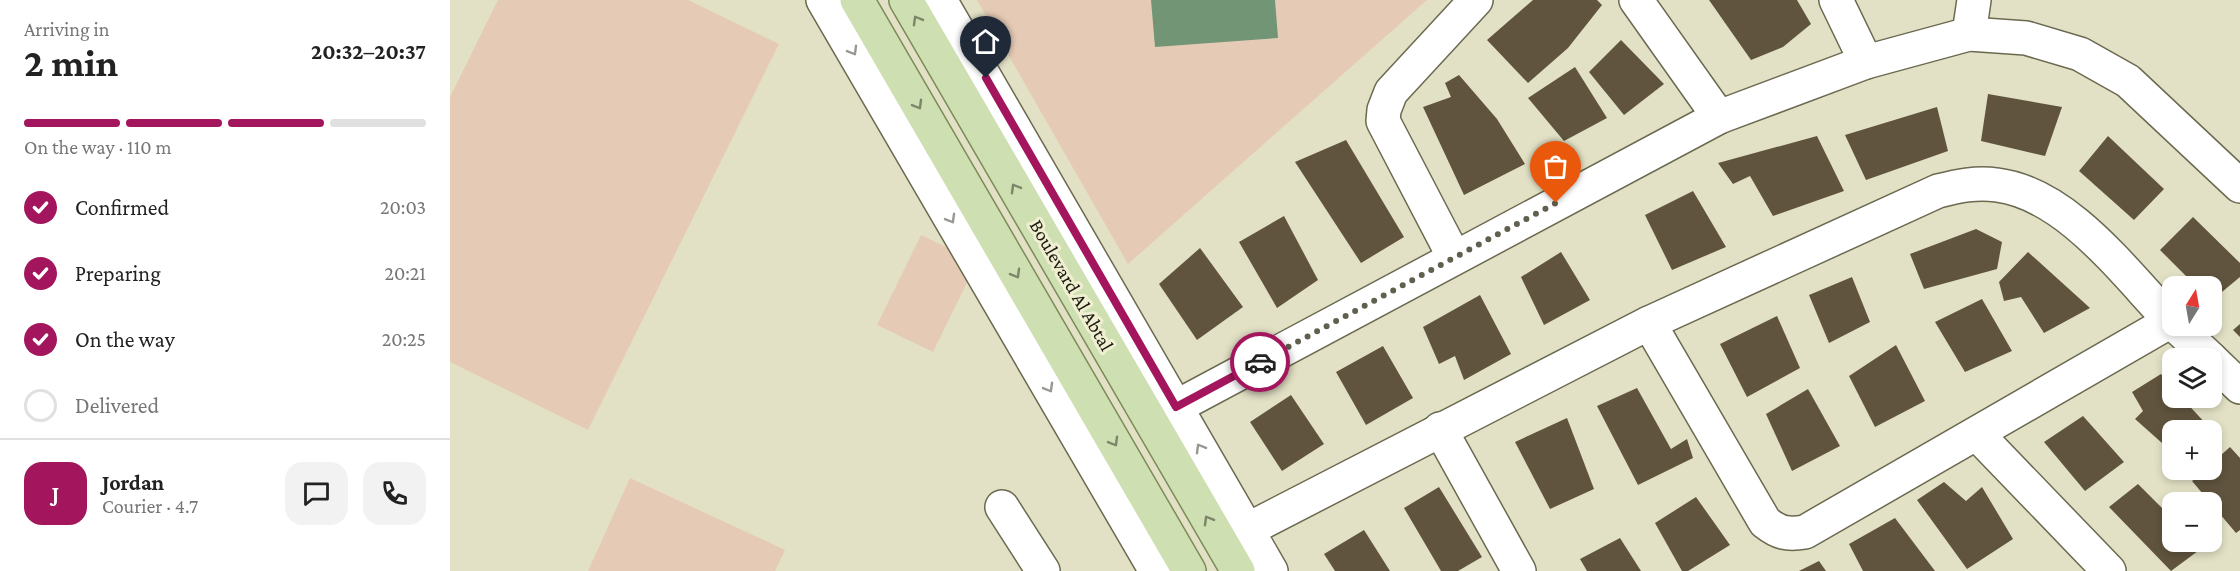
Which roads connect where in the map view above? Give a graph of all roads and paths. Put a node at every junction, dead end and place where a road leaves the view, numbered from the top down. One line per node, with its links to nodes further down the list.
1 (823, 0): 26 (street, one-way to 26)
2 (857, 0): 28 (main road, one-way to 28)
3 (906, 0): 29 (main road, Boulevard Al Abtal, one-way to 3)
4 (940, 0): 21 (street)
5 (1476, 0): 13 (street)
6 (1636, 0): 11 (street)
7 (1836, 0): 10 (street)
8 (1974, 0): 9 (street)
9 (1969, 34): 10 (street); 12 (street)
10 (1866, 62): 11 (street)
11 (1719, 117): 13 (street)
12 (2240, 186)
13 (1454, 257): 21 (street)
14 (2162, 311): 15 (street)
15 (1649, 323): 22 (street); 23 (street)
16 (2162, 329): 23 (street)
17 (2187, 336): 18 (street)
18 (2199, 348)
19 (2222, 370): 20 (street)
20 (2240, 387)
21 (1176, 407): 25 (street, one-way to 21)
22 (1440, 429): 25 (street); 31 (street)
23 (1977, 434): 32 (street)
24 (1002, 507): 27 (street)
25 (1247, 530): 30 (street)
26 (1152, 569)
27 (1043, 571)
28 (1189, 571)
29 (1238, 571)
30 (1271, 571)
31 (1519, 571)
32 (2109, 571)

